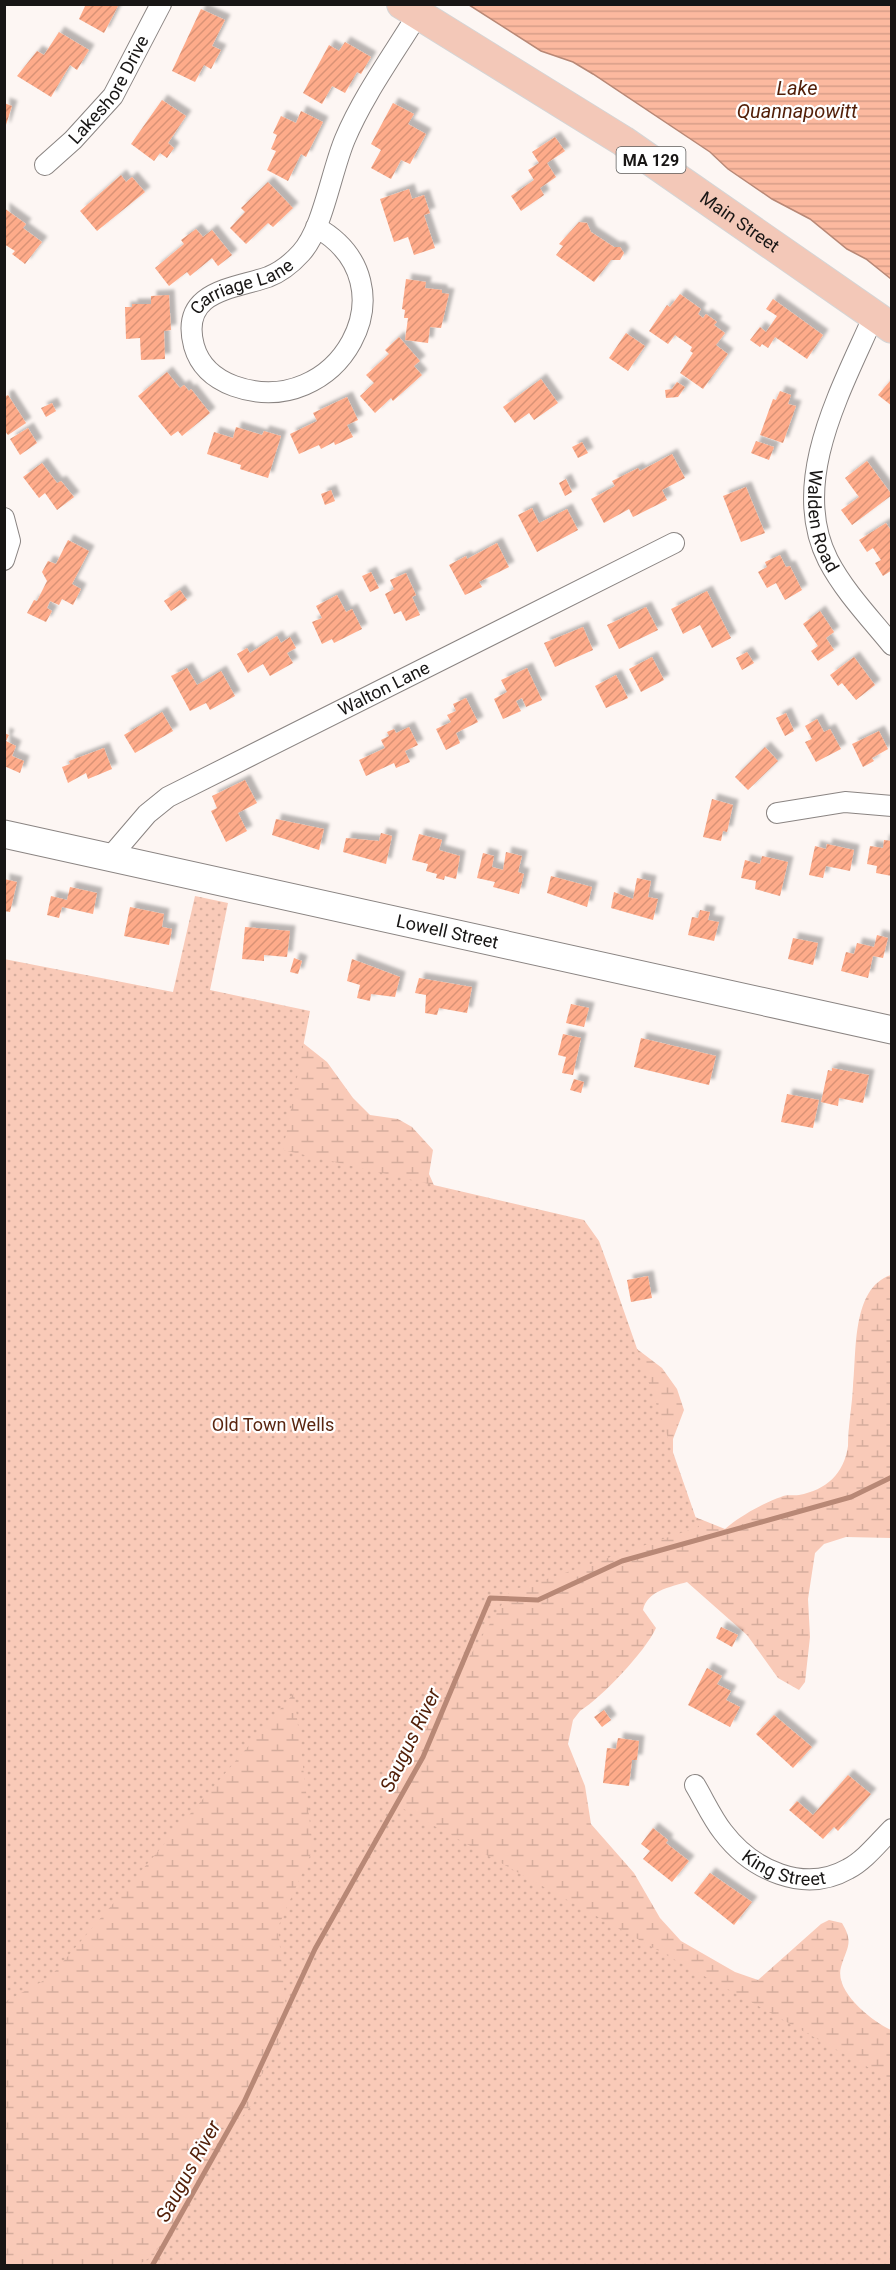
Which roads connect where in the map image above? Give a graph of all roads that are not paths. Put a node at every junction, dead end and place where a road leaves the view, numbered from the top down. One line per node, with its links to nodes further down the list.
1 (161, 4): 3 (street, Lakeshore Drive)
2 (410, 9): 4 (street, Carriage Lane); 5 (main road, Main Street / MA 129)
3 (45, 165)
4 (316, 227): 4 (street, Carriage Lane)
5 (883, 321): 9 (street, Walden Road)
6 (4, 518): 8 (street)
7 (674, 543): 13 (street, Walton Lane)
8 (4, 560)
9 (891, 645)
10 (891, 806): 11 (street)
11 (777, 813)
12 (4, 834): 13 (main road, Lowell Street)
13 (111, 856): 14 (main road, Lowell Street)
14 (891, 1030)
15 (695, 1785): 16 (street, King Street)
16 (891, 1829)

